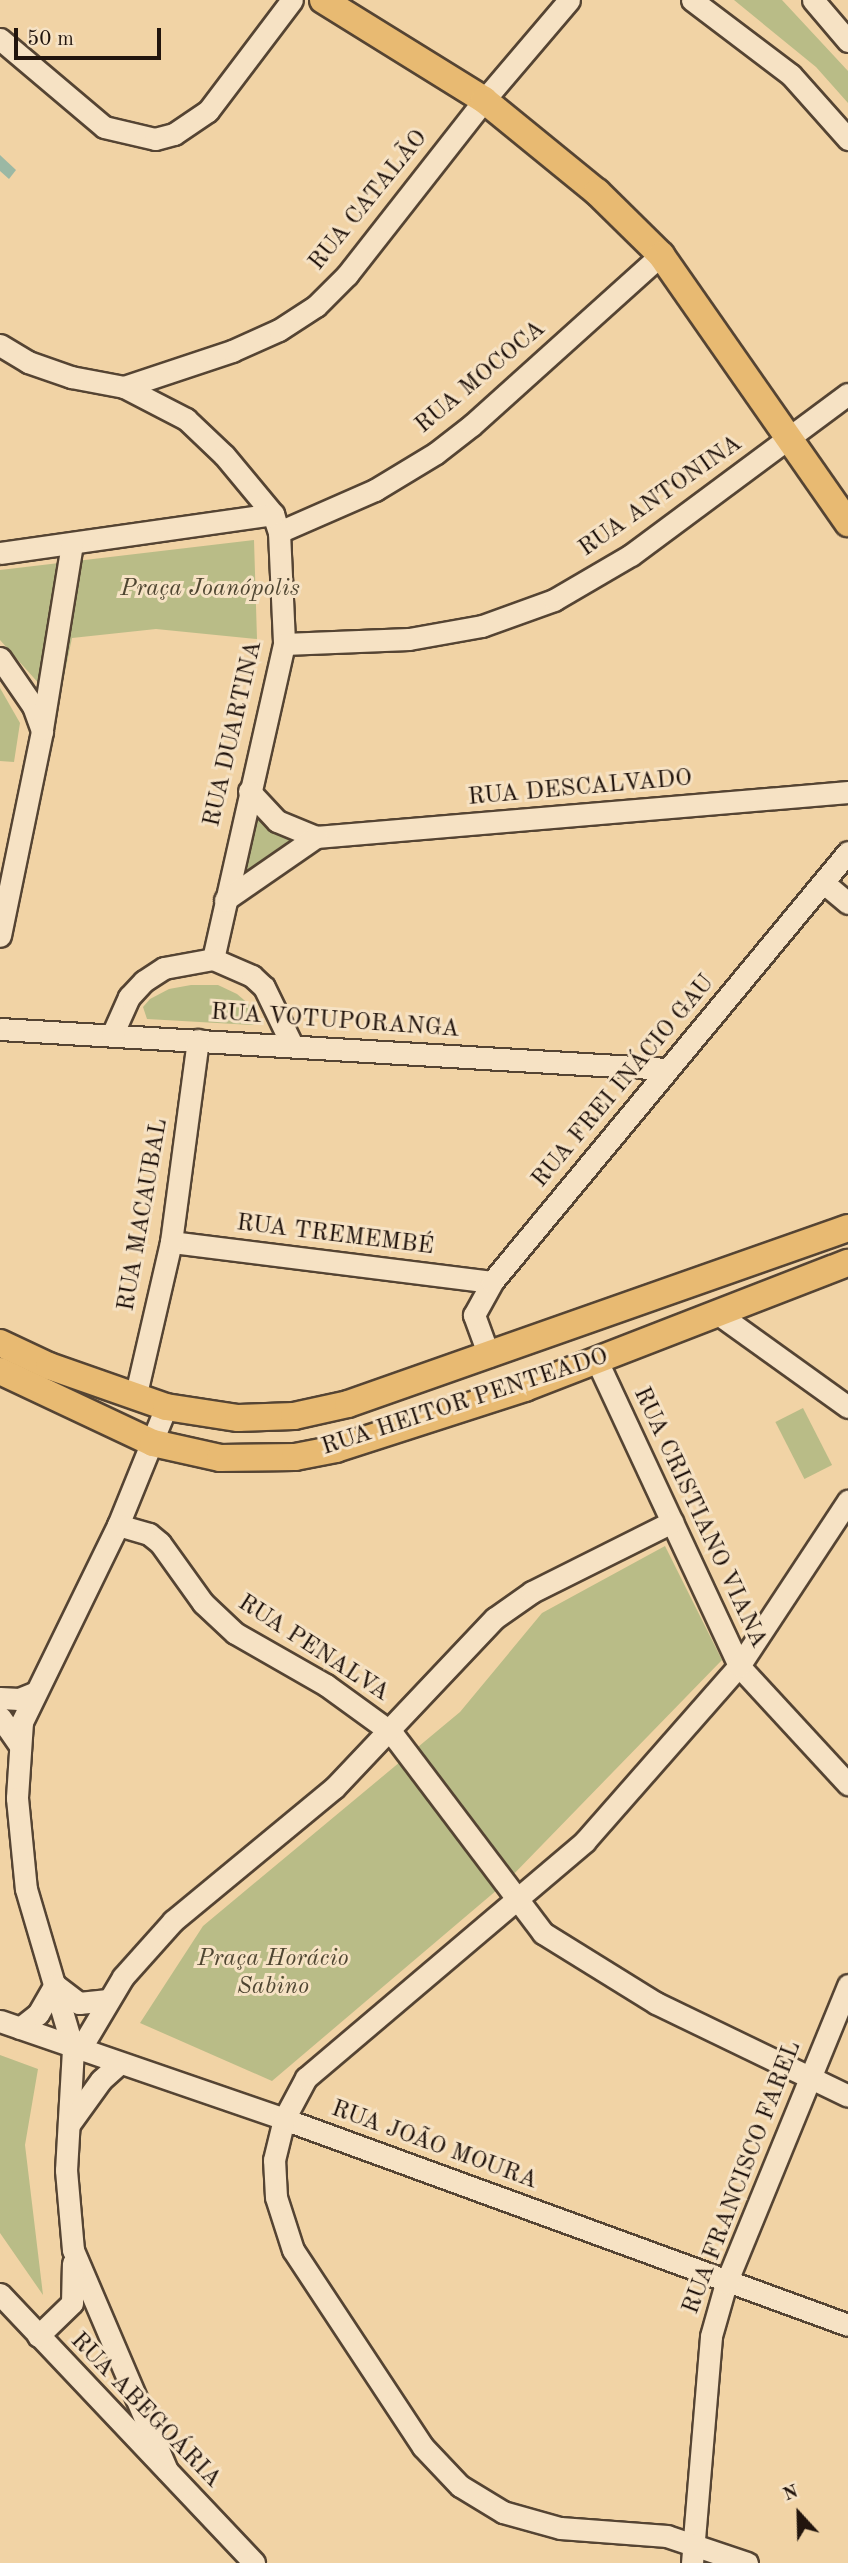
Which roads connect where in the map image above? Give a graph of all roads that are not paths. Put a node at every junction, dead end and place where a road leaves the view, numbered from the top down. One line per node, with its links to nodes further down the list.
1 (292, 0): 6 (street)
2 (323, 0): 8 (main road)
3 (569, 0): 8 (street, RUA CATALÃO)
4 (692, 0): 9 (street)
5 (813, 0): 7 (street)
6 (0, 39)
7 (848, 41)
8 (484, 100): 10 (main road); 12 (street, RUA CATALÃO)
9 (848, 139)
10 (661, 255): 14 (main road); 15 (street, RUA MOCOCA)
11 (0, 345): 12 (street)
12 (124, 387): 15 (street)
13 (848, 394): 14 (street, RUA ANTONINA)
14 (791, 437): 16 (main road); 19 (street, RUA ANTONINA)
15 (276, 523): 17 (street); 19 (street, RUA DUARTINA)
16 (848, 523)
17 (72, 543): 18 (street); 21 (street)
18 (0, 554)
19 (284, 644): 22 (street, RUA DUARTINA)
20 (0, 658): 21 (street)
21 (42, 731): 29 (street)
22 (249, 791): 24 (street, RUA DESCALVADO); 27 (street, RUA DUARTINA)
23 (848, 792): 24 (street, RUA DESCALVADO)
24 (316, 837): 27 (street, RUA DESCALVADO)
25 (848, 852): 26 (street, RUA FREI INÁCIO GAU)
26 (824, 883): 28 (street); 35 (street, RUA FREI INÁCIO GAU)
27 (225, 900): 30 (street, RUA DUARTINA)
28 (848, 903)
29 (0, 936)
30 (213, 959): 32 (street); 34 (street)
31 (0, 1029): 32 (street, RUA VOTUPORANGA)
32 (113, 1035): 33 (street, RUA VOTUPORANGA)
33 (198, 1040): 34 (street, RUA VOTUPORANGA); 37 (street, RUA MACAUBAL)
34 (292, 1045): 35 (street, RUA VOTUPORANGA)
35 (667, 1069): 39 (street, RUA FREI INÁCIO GAU)
36 (848, 1228): 42 (main road, RUA HEITOR PENTEADO)
37 (171, 1242): 39 (street, RUA TREMEMBÉ); 45 (street, RUA MACAUBAL)
38 (848, 1264): 40 (main road, RUA HEITOR PENTEADO)
39 (492, 1282): 42 (street, RUA FREI INÁCIO GAU)
40 (717, 1313): 43 (main road, RUA HEITOR PENTEADO); 47 (street)
41 (0, 1342): 45 (main road, RUA HEITOR PENTEADO)
42 (489, 1356): 46 (main road, RUA HEITOR PENTEADO)
43 (597, 1361): 48 (main road, RUA HEITOR PENTEADO); 50 (street, RUA CRISTIANO VIANA)
44 (0, 1371): 48 (main road, RUA HEITOR PENTEADO)
45 (135, 1398): 46 (main road, RUA HEITOR PENTEADO)
46 (166, 1407): 48 (street)
47 (848, 1407)
48 (153, 1443): 51 (street)
49 (848, 1501): 52 (street)
50 (672, 1522): 52 (street, RUA CRISTIANO VIANA); 56 (street)
51 (118, 1525): 53 (street); 56 (street, RUA PENALVA)
52 (739, 1666): 58 (street, RUA CRISTIANO VIANA); 59 (street)
53 (34, 1693): 54 (street); 57 (street)
54 (0, 1698)
55 (0, 1717): 57 (street)
56 (391, 1732): 59 (street, RUA PENALVA); 62 (street)
57 (20, 1746): 60 (street)
58 (848, 1784)
59 (517, 1903): 66 (street, RUA PENALVA); 68 (street)
60 (55, 1985): 62 (street); 63 (street); 64 (street)
61 (848, 1985): 66 (street, RUA FRANCISCO FAREL)
62 (107, 2000): 64 (street)
63 (10, 2024): 64 (street, RUA JOÃO MOURA)
64 (76, 2050): 65 (street, RUA JOÃO MOURA); 69 (street)
65 (119, 2064): 68 (street, RUA JOÃO MOURA); 69 (street)
66 (809, 2076): 67 (street, RUA PENALVA); 71 (street, RUA FRANCISCO FAREL)
67 (848, 2096)
68 (284, 2119): 71 (street, RUA JOÃO MOURA); 78 (street)
69 (70, 2123): 70 (street)
70 (72, 2250): 74 (street); 75 (street)
71 (726, 2283): 73 (street, RUA JOÃO MOURA); 78 (street, RUA FRANCISCO FAREL)
72 (0, 2294): 74 (street, RUA ABEGOÁRIA)
73 (848, 2325)
74 (38, 2336): 76 (street, RUA ABEGOÁRIA)
75 (137, 2404): 76 (street); 77 (street)
76 (118, 2420): 77 (street, RUA ABEGOÁRIA)
77 (167, 2470): 79 (street, RUA ABEGOÁRIA)
78 (692, 2552): 80 (street)
79 (254, 2563)
80 (747, 2563)

